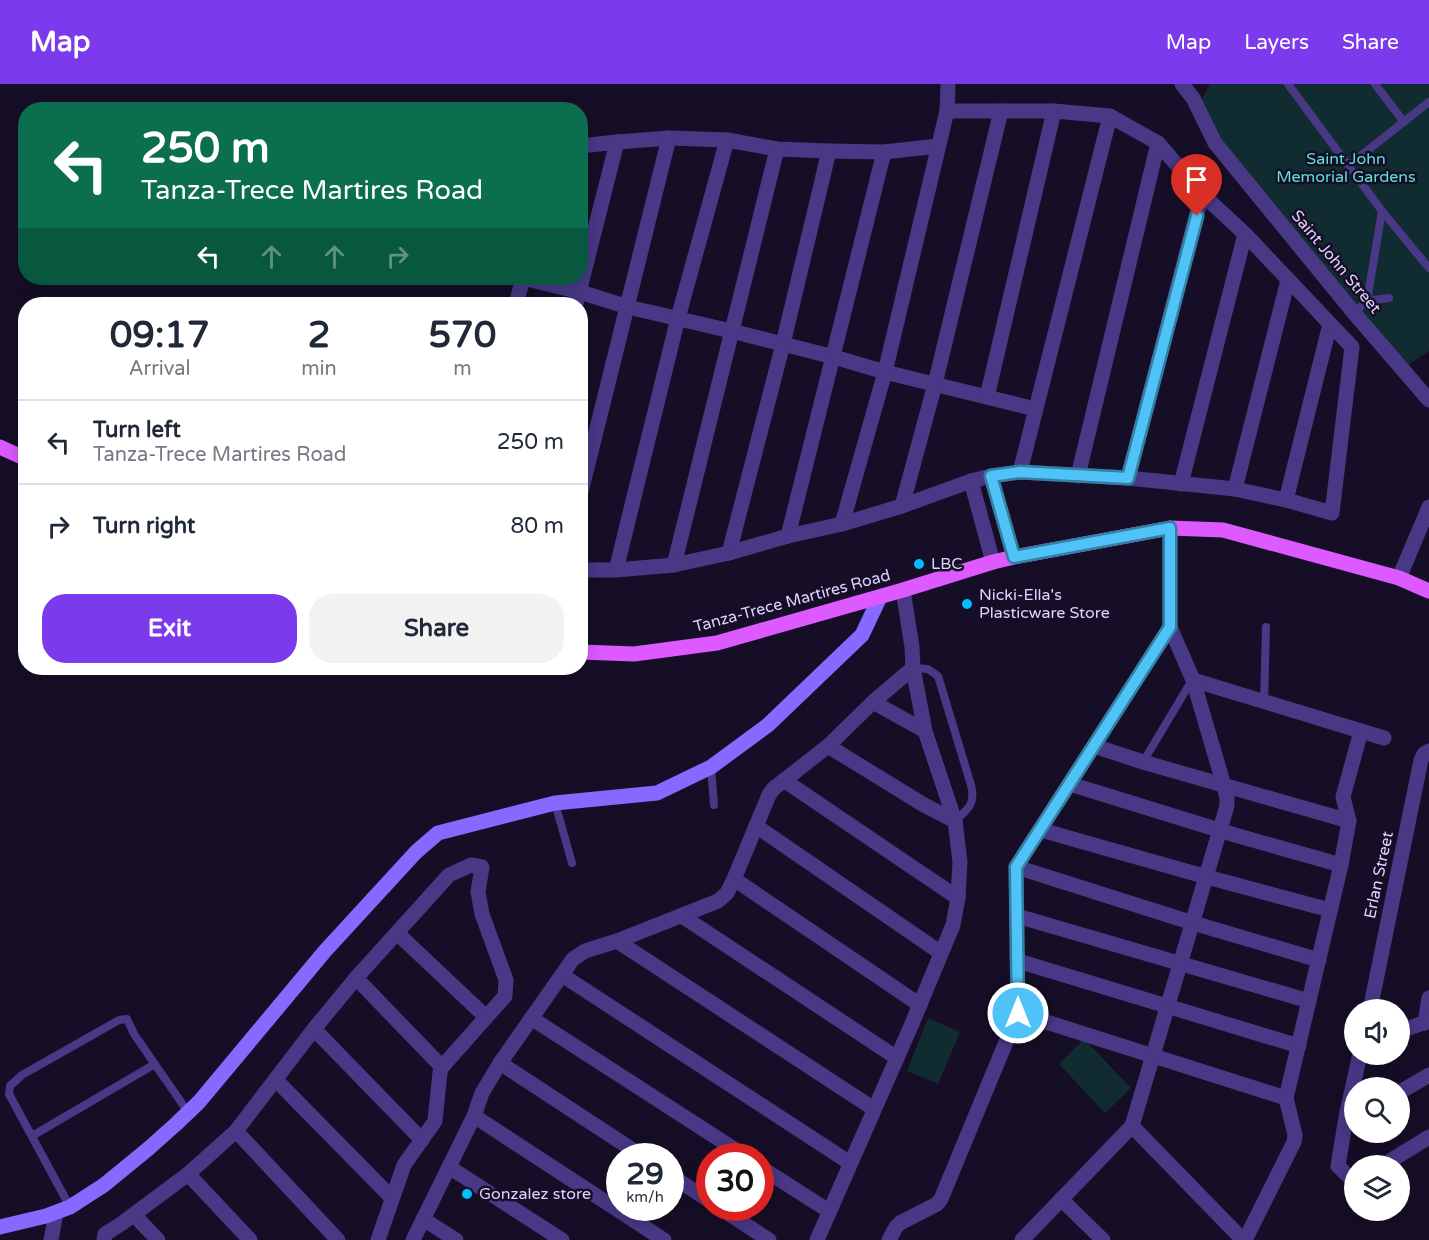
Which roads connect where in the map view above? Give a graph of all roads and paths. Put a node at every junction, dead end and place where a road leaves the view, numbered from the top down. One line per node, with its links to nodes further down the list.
1 (948, 84): 6 (street)
2 (1182, 84): 33 (street, Saint John Street)
3 (1288, 84): 20 (lane)
4 (1375, 84): 10 (lane)
5 (1429, 102): 10 (lane)
6 (946, 111): 7 (street); 16 (street)
7 (1001, 111): 8 (street); 40 (street)
8 (1054, 111): 9 (street); 41 (street)
9 (1110, 116): 14 (street); 43 (street)
10 (1404, 122): 20 (lane)
11 (669, 138): 12 (street); 13 (street); 32 (street)
12 (727, 140): 17 (street); 34 (street)
13 (616, 142): 15 (street); 24 (street)
14 (1158, 144): 21 (street); 49 (street)
15 (588, 145)
16 (938, 146): 19 (street); 39 (street)
17 (777, 148): 18 (street); 36 (street)
18 (829, 151): 19 (street); 37 (street)
19 (884, 152): 38 (street)
20 (1349, 165): 22 (lane)
21 (1203, 194): 23 (street); 50 (street)
22 (1382, 211): 25 (lane); 31 (lane)
23 (1245, 234): 26 (street); 52 (street)
24 (588, 257)
25 (1429, 268)
26 (1288, 280): 35 (street); 53 (street)
27 (542, 285): 28 (street)
28 (575, 297)
29 (1389, 298): 31 (lane)
30 (588, 300): 32 (street)
31 (1366, 301): 33 (lane)
32 (628, 307): 34 (street); 46 (street)
33 (1354, 313): 42 (street, Saint John Street)
34 (678, 318): 36 (street); 65 (street)
35 (1330, 324): 54 (street); 54 (street)
36 (731, 331): 37 (street); 63 (street)
37 (783, 344): 38 (street); 60 (street)
38 (834, 357): 39 (street); 59 (street)
39 (885, 372): 40 (street); 57 (street)
40 (935, 384): 41 (street); 55 (street)
41 (987, 397): 43 (street)
42 (1428, 397)
43 (1035, 409): 47 (street)
44 (0, 447): 45 (main road)
45 (18, 455)
46 (588, 464)
47 (1020, 472): 48 (street); 49 (street)
48 (991, 476): 51 (street); 61 (street)
49 (1078, 476): 50 (street)
50 (1128, 478): 52 (street)
51 (971, 482): 55 (street); 62 (street)
52 (1181, 484): 53 (street)
53 (1235, 489): 54 (street)
54 (1286, 500)
55 (902, 506): 57 (street)
56 (1429, 507): 66 (street)
57 (842, 524): 59 (street)
58 (1170, 528): 61 (main road, Tanza-Trece Martires Road); 66 (main road, Tanza-Trece Martires Road); 70 (street)
59 (788, 536): 60 (street)
60 (729, 553): 63 (street)
61 (1014, 557): 62 (main road, Tanza-Trece Martires Road)
62 (993, 562): 67 (main road, Tanza-Trece Martires Road)
63 (674, 565): 65 (street)
64 (588, 570): 65 (street)
65 (616, 570)
66 (1399, 578): 68 (main road, Tanza-Trece Martires Road)
67 (903, 590): 69 (main road, Tanza-Trece Martires Road); 73 (street)
68 (1429, 591)
69 (880, 597): 72 (main road, Tanza-Trece Martires Road); 84 (street)
70 (1170, 627): 74 (street); 81 (street)
71 (1266, 627): 76 (lane)
72 (588, 652)
73 (913, 669): 75 (street); 77 (street); 90 (lane)
74 (1192, 680): 76 (street); 83 (lane); 87 (street)
75 (873, 702): 77 (street); 80 (street)
76 (1264, 702): 78 (street)
77 (925, 731): 90 (street)
78 (1361, 731): 79 (street); 91 (street)
79 (1384, 738)
80 (828, 746): 85 (street); 90 (street)
81 (1094, 746): 83 (street); 86 (street)
82 (1429, 751): 114 (street, Erlan Street)
83 (1143, 762): 87 (street)
84 (711, 767): 88 (street); 89 (lane)
85 (785, 780): 92 (street); 100 (street)
86 (1070, 784): 93 (street); 94 (street)
87 (1223, 785): 91 (street); 94 (street)
88 (555, 803): 95 (lane); 135 (street)
89 (714, 805)
90 (955, 821): 100 (street)
91 (1349, 821): 96 (street)
92 (756, 826): 99 (street); 107 (street)
93 (1041, 830): 97 (street); 98 (street)
94 (1221, 830): 96 (street); 98 (street)
95 (572, 863)
96 (1341, 865): 101 (street)
97 (1016, 867): 103 (street); 104 (street)
98 (1207, 877): 101 (street); 104 (street)
99 (735, 879): 102 (street); 116 (street)
100 (958, 897): 107 (street)
101 (1330, 910): 108 (street)
102 (682, 915): 106 (street); 126 (street)
103 (1017, 916): 109 (street); 110 (street)
104 (1193, 923): 108 (street); 110 (street)
105 (398, 933): 112 (street); 119 (street); 119 (street)
106 (617, 941): 111 (street); 134 (street)
107 (941, 953): 116 (street)
108 (1319, 960): 115 (street)
109 (1018, 961): 117 (street); 118 (street)
110 (1181, 963): 115 (street); 117 (street)
111 (562, 975): 120 (street); 146 (street)
112 (356, 978): 123 (street); 129 (street)
113 (1429, 998): 121 (street)
114 (1372, 999)
115 (1309, 1001): 124 (street)
116 (920, 1005): 126 (street)
117 (1168, 1006): 124 (street); 125 (street)
118 (1018, 1013): 125 (street); 172 (street)
119 (486, 1017): 129 (street)
120 (531, 1018): 127 (street); 144 (street)
121 (1427, 1022): 122 (street)
122 (1410, 1028)
123 (314, 1029): 131 (street); 141 (street)
124 (1299, 1046): 133 (street)
125 (1153, 1056): 133 (street); 137 (street)
126 (897, 1058): 134 (street)
127 (500, 1063): 136 (street); 143 (street)
128 (155, 1064): 135 (lane); 139 (lane); 139 (lane)
129 (442, 1067): 141 (street)
130 (1429, 1075): 132 (street)
131 (276, 1080): 138 (street); 151 (street)
132 (1410, 1086)
133 (1286, 1098): 174 (street)
134 (874, 1109): 146 (street)
135 (188, 1112): 153 (street)
136 (474, 1116): 147 (street); 169 (street)
137 (1132, 1126): 152 (street); 174 (street)
138 (236, 1131): 149 (street); 164 (street)
139 (32, 1136): 153 (lane)
140 (1429, 1137): 145 (street)
141 (422, 1140): 151 (street)
142 (1344, 1140): 148 (street)
143 (622, 1143)
144 (725, 1143)
145 (1400, 1155)
146 (850, 1163): 154 (street)
147 (449, 1167): 156 (street); 168 (street)
148 (1344, 1172)
149 (188, 1174): 155 (street); 163 (street)
150 (774, 1176): 154 (street)
151 (392, 1198): 165 (street)
152 (1062, 1199): 159 (street); 173 (street)
153 (63, 1210): 158 (street); 160 (street)
154 (829, 1211): 171 (street)
155 (134, 1215): 161 (street); 162 (street)
156 (423, 1219): 166 (street); 167 (street)
157 (740, 1221): 170 (street)
158 (0, 1227)
159 (1031, 1237)
160 (51, 1240)
161 (104, 1240)
162 (158, 1240)
163 (250, 1240)
164 (338, 1240)
165 (378, 1240)
166 (413, 1240)
167 (456, 1240)
168 (562, 1240)
169 (664, 1240)
170 (769, 1240)
171 (817, 1240)
172 (889, 1240)
173 (1103, 1240)
174 (1244, 1240)

